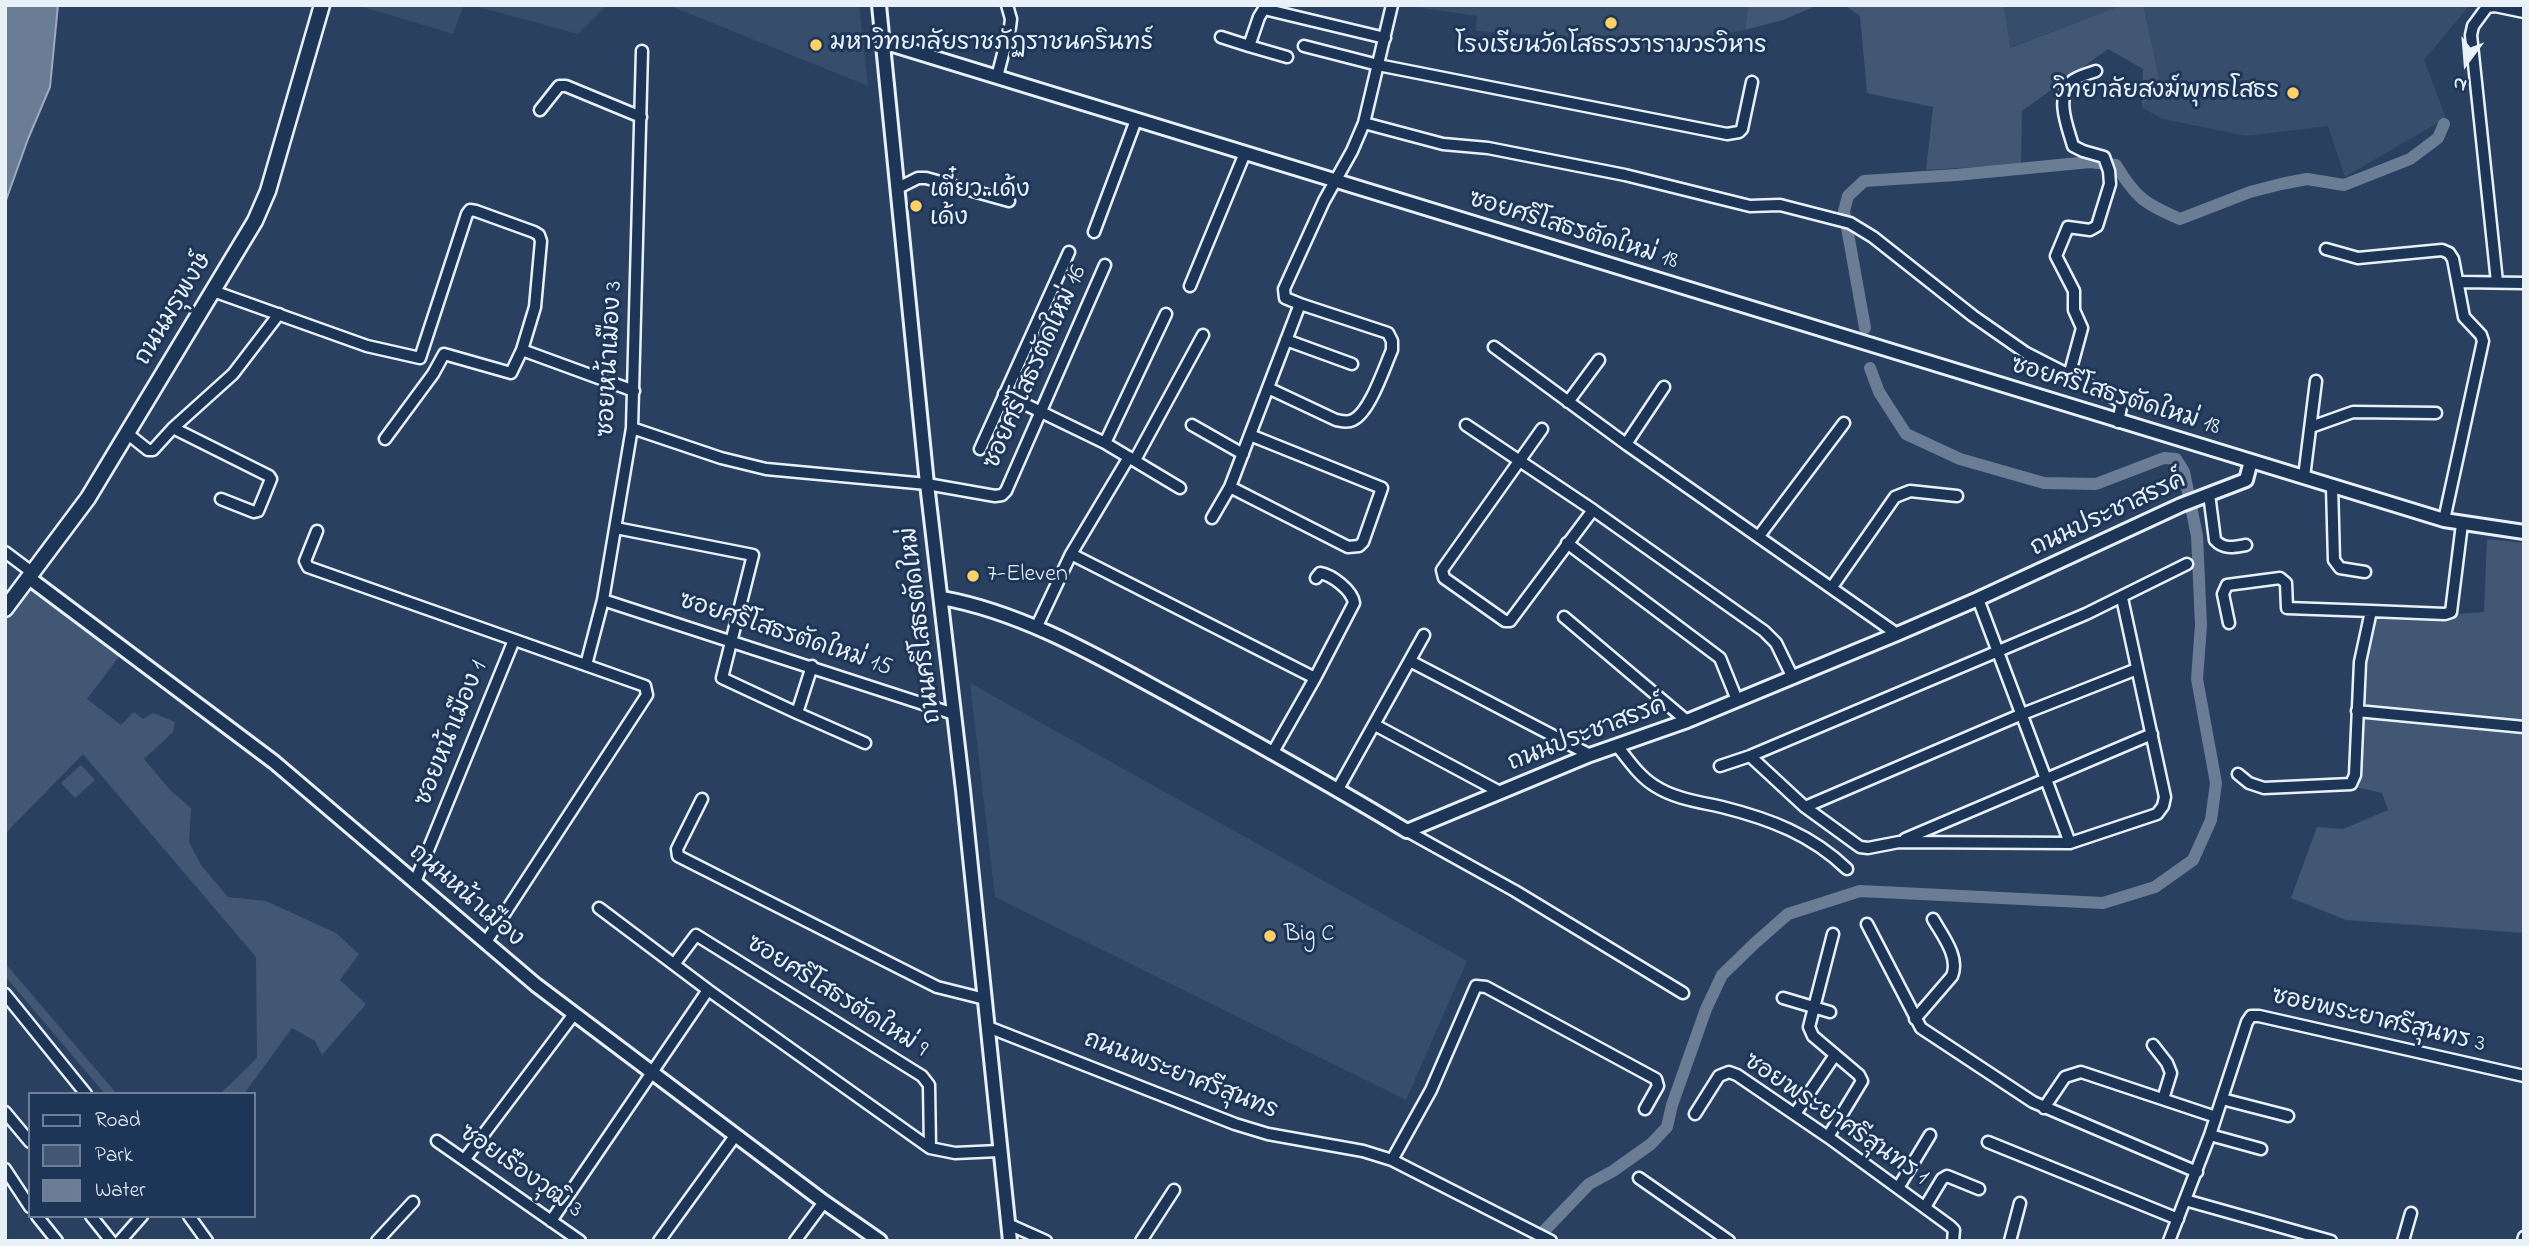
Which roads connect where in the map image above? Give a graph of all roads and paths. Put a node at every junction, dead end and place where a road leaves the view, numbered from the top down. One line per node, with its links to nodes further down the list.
1 (322, 5): 33 (main road, ถนนมรุพงษ์)
2 (879, 5): 8 (street, ถนนศรีโสธรตัดใหม่)
3 (1007, 5): 15 (street)
4 (1392, 5): 7 (street)
5 (2524, 12): 30 (street)
6 (1221, 37): 9 (street)
7 (1385, 38): 9 (street); 13 (street)
8 (883, 42): 15 (street, ซอยศรีโสธรตัดใหม่ 18); 23 (street, ถนนศรีโสธรตัดใหม่)
9 (1249, 46): 12 (street)
10 (1304, 47): 13 (street)
11 (642, 51): 18 (street, ซอยหน้าเมือง 3)
12 (1287, 57)
13 (1378, 65): 16 (street); 20 (street)
14 (2096, 71): 45 (street)
15 (997, 77): 19 (street, ซอยศรีโสธรตัดใหม่ 18)
16 (1752, 82)
17 (540, 110): 18 (street)
18 (641, 117): 49 (street, ซอยหน้าเมือง 3)
19 (1136, 120): 21 (street, ซอยศรีโสธรตัดใหม่ 18); 25 (street)
20 (1364, 123): 22 (street); 45 (street)
21 (1244, 153): 22 (street, ซอยศรีโสธรตัดใหม่ 18); 32 (street)
22 (1334, 181): 34 (street); 54 (street, ซอยศรีโสธรตัดใหม่ 18)
23 (898, 188): 24 (street); 73 (street, ถนนศรีโสธรตัดใหม่)
24 (1009, 201)
25 (1094, 232)
26 (2326, 249): 82 (street)
27 (1069, 252): 50 (street)
28 (1105, 265): 52 (street, ซอยศรีโสธรตัดใหม่ 16)
29 (2462, 282): 30 (street)
30 (2497, 282): 31 (street)
31 (2524, 283)
32 (1190, 286)
33 (213, 291): 36 (street); 62 (main road, ถนนมรุพงษ์)
34 (1300, 304): 38 (street); 48 (street)
35 (1166, 313): 65 (street)
36 (279, 314): 41 (street); 59 (street)
37 (1203, 335): 69 (street)
38 (1286, 340): 44 (street); 48 (street)
39 (1494, 347): 51 (street)
40 (522, 350): 41 (street); 43 (street); 49 (street)
41 (420, 358): 43 (street)
42 (1598, 360): 51 (street)
43 (439, 364): 64 (street)
44 (1352, 364)
45 (2069, 376): 54 (street)
46 (2316, 381): 58 (street)
47 (1664, 387): 66 (street)
48 (1268, 388): 63 (street)
49 (634, 391): 60 (street, ซอยหน้าเมือง 3)
50 (1004, 394): 52 (street); 67 (street)
51 (1568, 402): 66 (street)
52 (1041, 411): 65 (street); 73 (street, ซอยศรีโสธรตัดใหม่ 16)
53 (2436, 413): 58 (street)
54 (2118, 422): 70 (street, ซอยศรีโสธรตัดใหม่ 18)
55 (1844, 423): 87 (street)
56 (1192, 425): 68 (street)
57 (1466, 425): 71 (street)
58 (2311, 427): 72 (street)
59 (173, 428): 62 (street); 79 (street)
60 (632, 428): 73 (street); 84 (street, ซอยหน้าเมือง 3)
61 (1542, 429): 71 (street)
62 (128, 434): 94 (main road, ถนนมรุพงษ์)
63 (1250, 435): 68 (street); 75 (street)
64 (385, 439)
65 (1105, 443): 69 (street)
66 (1626, 444): 87 (street)
67 (980, 449)
68 (1243, 454): 75 (street)
69 (1132, 458): 76 (street); 91 (street)
70 (2251, 461): 72 (street, ซอยศรีโสธรตัดใหม่ 18); 77 (street, ถนนประชาสรรค์)
71 (1518, 462): 80 (street); 88 (street)
72 (2304, 477): 74 (street, ซอยศรีโสธรตัดใหม่ 18)
73 (927, 484): 97 (street, ถนนศรีโสธรตัดใหม่)
74 (2332, 486): 82 (street, ซอยศรีโสธรตัดใหม่ 18); 93 (street)
75 (1230, 487): 81 (street)
76 (1180, 488)
77 (2206, 495): 89 (street); 99 (street, ถนนประชาสรรค์)
78 (1957, 496): 96 (street)
79 (221, 499)
80 (1592, 510): 88 (street); 116 (street)
81 (1212, 518)
82 (2444, 520): 83 (street, ซอยศรีโสธรตัดใหม่ 18)
83 (2462, 524): 86 (street, ซอยศรีโสธรตัดใหม่ 18); 102 (street)
84 (616, 528): 100 (street, ซอยหน้าเมือง 3); 109 (street)
85 (317, 531): 108 (street)
86 (2524, 532)
87 (1759, 536): 96 (street)
88 (1567, 543): 117 (street)
89 (2246, 545)
90 (5, 552): 94 (street)
91 (1071, 554): 105 (street); 115 (street)
92 (2187, 564): 98 (street)
93 (2365, 572)
94 (31, 575): 101 (main road, ถนนมรุพงษ์); 142 (street, ถนนหน้าเมือง)
95 (1316, 578): 115 (street)
96 (1832, 587): 106 (street)
97 (942, 598): 105 (street); 120 (street, ถนนศรีโสธรตัดใหม่)
98 (2122, 598): 110 (street); 114 (street)
99 (1978, 599): 106 (street, ถนนประชาสรรค์); 110 (street)
100 (603, 600): 109 (street, ซอยศรีโสธรตัดใหม่ 15); 112 (street, ซอยหน้าเมือง 3)
101 (5, 609)
102 (2371, 611): 104 (street); 118 (street)
103 (1564, 617): 122 (street)
104 (2229, 623)
105 (1036, 628): 128 (street)
106 (1897, 634): 116 (street, ถนนประชาสรรค์)
107 (1424, 635): 111 (street)
108 (514, 640): 112 (street); 142 (street, ซอยหน้าเมือง 1)
109 (731, 640): 113 (street, ซอยศรีโสธรตัดใหม่ 15); 119 (street)
110 (1997, 652): 121 (street); 130 (street)
111 (1410, 661): 123 (street); 129 (street)
112 (586, 665): 147 (street)
113 (812, 666): 119 (street); 120 (street, ซอยศรีโสธรตัดใหม่ 15)
114 (2137, 669): 121 (street); 125 (street)
115 (1315, 678): 128 (street)
116 (1793, 678): 117 (street, ถนนประชาสรรค์)
117 (1737, 699): 122 (street, ถนนประชาสรรค์)
118 (2357, 711): 124 (street); 132 (street)
119 (797, 713): 126 (street)
120 (954, 714): 153 (street, ถนนศรีโสธรตัดใหม่)
121 (2020, 715): 133 (street); 137 (street)
122 (1687, 721): 127 (street, ถนนประชาสรรค์)
123 (1375, 725): 134 (street); 135 (street)
124 (2524, 727)
125 (2152, 734): 133 (street); 140 (street)
126 (865, 743)
127 (1618, 747): 129 (street, ถนนประชาสรรค์); 141 (street)
128 (1273, 752): 134 (street)
129 (1590, 755): 135 (street, ถนนประชาสรรค์)
130 (1750, 756): 131 (street); 137 (street)
131 (1720, 766)
132 (2238, 774)
133 (2045, 779): 139 (street); 140 (street)
134 (1338, 789): 138 (street)
135 (1500, 792): 138 (street, ถนนประชาสรรค์)
136 (702, 799): 153 (street)
137 (1805, 807): 139 (street)
138 (1407, 831): 150 (street)
139 (1899, 842): 140 (street)
140 (2070, 843)
141 (1847, 869)
142 (415, 882): 147 (street, ถนนหน้าเมือง)
143 (599, 908): 148 (street)
144 (1933, 919): 157 (street)
145 (1867, 924): 157 (street)
146 (1833, 934): 154 (street)
147 (486, 942): 156 (street, ถนนหน้าเมือง)
148 (675, 963): 149 (street); 180 (street, ซอยศรีโสธรตัดใหม่ 9)
149 (708, 990): 161 (street); 180 (street)
150 (1683, 993)
151 (6, 998): 163 (street)
152 (1783, 998): 154 (street)
153 (985, 999): 158 (street, ถนนศรีโสธรตัดใหม่)
154 (1815, 1007): 155 (street); 160 (street)
155 (1830, 1012)
156 (574, 1014): 161 (street, ถนนหน้าเมือง); 183 (street)
157 (1915, 1019): 166 (street)
158 (988, 1027): 182 (street, ถนนศรีโสธรตัดใหม่); 184 (street, ถนนพระยาศรีสุนทร)
159 (2152, 1045): 164 (street)
160 (1835, 1055): 170 (street); 176 (street)
161 (651, 1072): 175 (street, ถนนหน้าเมือง); 203 (street)
162 (2524, 1076): 165 (street, ซอยพระยาศรีสุนทร 3)
163 (84, 1092)
164 (2163, 1099): 166 (street); 171 (street)
165 (2222, 1099): 171 (street, ซอยพระยาศรีสุนทร 3); 172 (street)
166 (2045, 1108): 186 (street)
167 (1645, 1109): 184 (street)
168 (5, 1112): 177 (street)
169 (1695, 1114): 170 (street, ซอยพระยาศรีสุนทร 1)
170 (1795, 1114): 176 (street, ซอยพระยาศรีสุนทร 1)
171 (2216, 1116): 174 (street, ซอยพระยาศรีสุนทร 3)
172 (2288, 1116)
173 (1930, 1135): 188 (street)
174 (2210, 1135): 181 (street); 186 (street, ซอยพระยาศรีสุนทร 3)
175 (735, 1136): 193 (street, ถนนหน้าเมือง); 211 (street)
176 (1828, 1137): 188 (street, ซอยพระยาศรีสุนทร 1)
177 (28, 1140)
178 (437, 1140): 183 (street, ซอยเรืองวุฒิ 3)
179 (1988, 1142): 202 (street)
180 (930, 1147): 182 (street)
181 (2261, 1149)
182 (999, 1151): 204 (street, ถนนศรีโสธรตัดใหม่)
183 (465, 1159): 203 (street, ซอยเรืองวุฒิ 3)
184 (1392, 1160): 217 (street, ถนนพระยาศรีสุนทร)
185 (5, 1169): 195 (street)
186 (2197, 1172): 191 (street, ซอยพระยาศรีสุนทร 3)
187 (1639, 1178): 218 (street)
188 (1898, 1188): 196 (street, ซอยพระยาศรีสุนทร 1)
189 (1979, 1188): 196 (street)
190 (1174, 1190): 216 (street)
191 (2185, 1200): 202 (street, ซอยพระยาศรีสุนทร 3); 222 (street)
192 (413, 1202): 209 (street)
193 (824, 1202): 212 (street); 213 (street, ถนนหน้าเมือง)
194 (2020, 1203): 220 (street)
195 (28, 1204)
196 (1925, 1207): 219 (street, ซอยพระยาศรีสุนทร 1)
197 (2411, 1213): 223 (street)
198 (39, 1218): 205 (street)
199 (93, 1218): 206 (street)
200 (140, 1218): 207 (street)
201 (190, 1218): 208 (street)
202 (2178, 1219): 221 (street, ซอยพระยาศรีสุนทร 3)
203 (551, 1221): 210 (street, ซอยเรืองวุฒิ 3)
204 (1007, 1224): 214 (street, ถนนศรีโสธรตัดใหม่); 215 (street)
205 (57, 1241)
206 (111, 1241)
207 (120, 1241)
208 (207, 1241)
209 (377, 1241)
210 (580, 1241)
211 (659, 1241)
212 (795, 1241)
213 (880, 1241)
214 (1010, 1241)
215 (1046, 1241)
216 (1141, 1241)
217 (1551, 1241)
218 (1729, 1241)
219 (1953, 1241)
220 (2010, 1241)
221 (2169, 1241)
222 (2331, 1241)
223 (2403, 1241)

